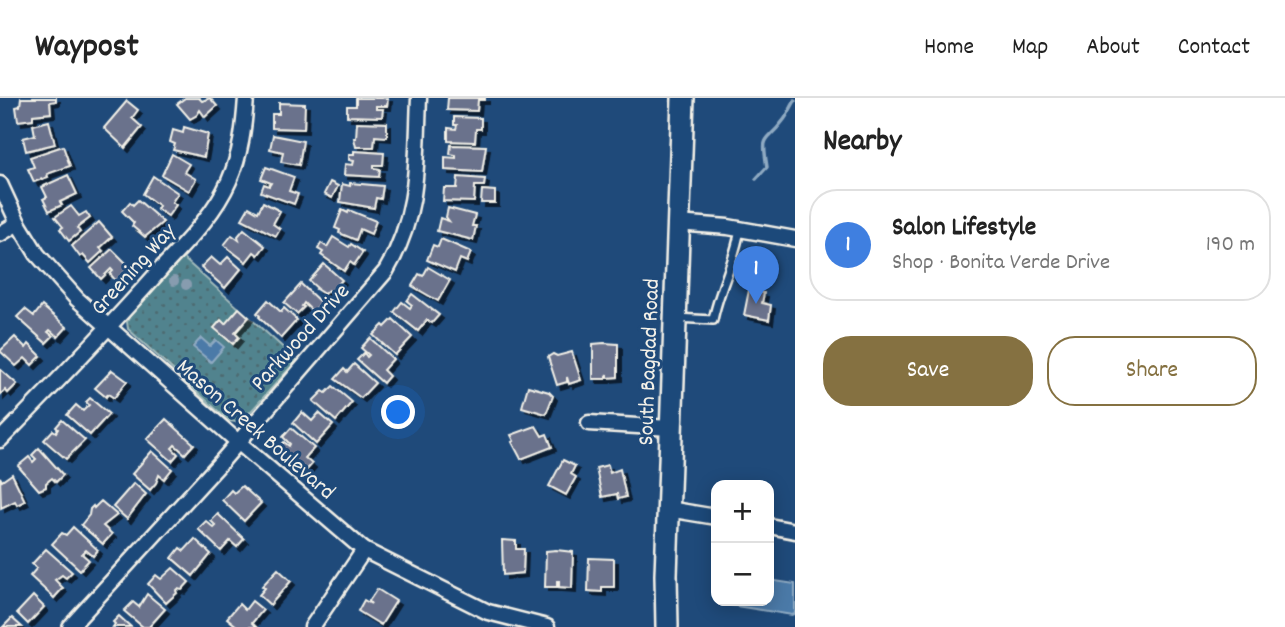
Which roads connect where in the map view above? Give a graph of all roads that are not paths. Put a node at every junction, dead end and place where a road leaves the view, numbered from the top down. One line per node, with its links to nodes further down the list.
1 (246, 98): 11 (street, Greening Way)
2 (419, 98): 15 (street, Parkwood Drive)
3 (683, 98): 6 (main road, South Bagdad Road)
4 (0, 184): 5 (street, Mason Creek Boulevard)
5 (18, 223): 8 (street); 11 (street, Mason Creek Boulevard)
6 (677, 223): 7 (street); 10 (main road, South Bagdad Road)
7 (740, 229): 9 (street); 10 (lane)
8 (0, 233)
9 (795, 239)
10 (674, 318): 13 (main road, South Bagdad Road)
11 (109, 328): 14 (street, Greening Way); 15 (street, Mason Creek Boulevard)
12 (589, 423): 13 (street)
13 (670, 428): 16 (main road, South Bagdad Road)
14 (0, 440)
15 (238, 442): 20 (street, Mason Creek Boulevard); 21 (street, Parkwood Drive)
16 (668, 509): 17 (street); 24 (main road, South Bagdad Road)
17 (711, 516)
18 (774, 527): 19 (street)
19 (795, 531)
20 (364, 550): 22 (street); 23 (street, Mason Creek Boulevard)
21 (70, 627)
22 (312, 627)
23 (547, 627)
24 (667, 627)

